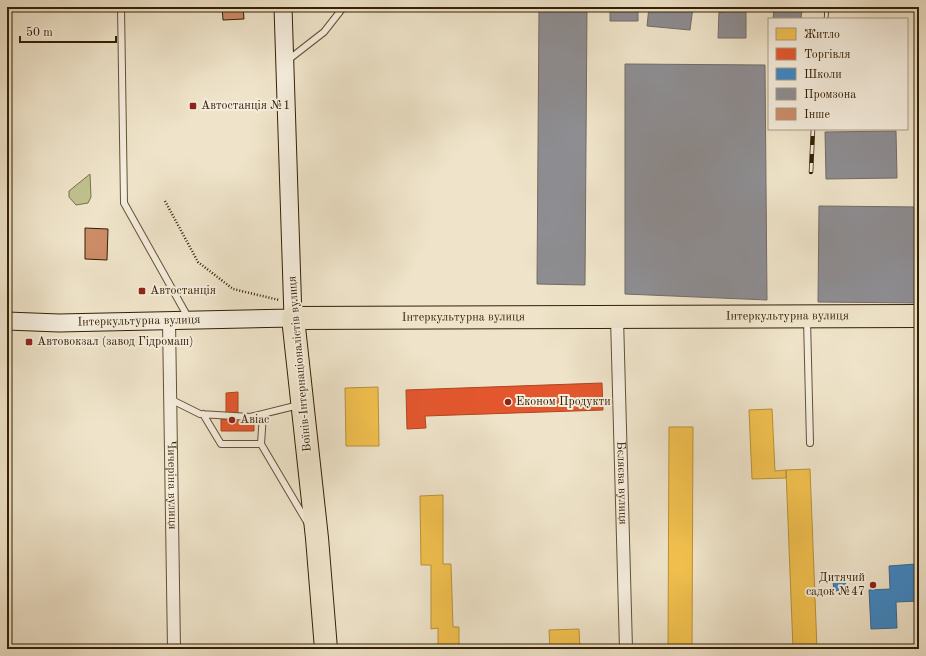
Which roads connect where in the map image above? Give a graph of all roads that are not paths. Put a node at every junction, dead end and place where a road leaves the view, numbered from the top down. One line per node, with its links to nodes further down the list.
1 (121, 7): 11 (lane)
2 (283, 7): 4 (main road, Воїнів-Інтернаціоналістів вулиця)
3 (342, 7): 4 (lane)
4 (285, 62): 7 (main road, Воїнів-Інтернаціоналістів вулиця)
5 (919, 170): 6 (lane)
6 (919, 192)
7 (293, 311): 10 (highway, Інтеркультурна вулиця); 11 (main road, Інтеркультурна вулиця); 15 (highway, Воїнів-Інтернаціоналістів вулиця)
8 (919, 316): 9 (highway, Інтеркультурна вулиця)
9 (807, 317): 10 (highway, Інтеркультурна вулиця); 18 (lane)
10 (617, 318): 23 (street, Бєляєва вулиця)
11 (189, 320): 13 (main road, Інтеркультурна вулиця)
12 (7, 321): 13 (main road, Інтеркультурна вулиця)
13 (169, 321): 14 (street, Чичеріна вулиця)
14 (170, 399): 16 (lane); 21 (street, Чичеріна вулиця)
15 (302, 405): 17 (lane); 20 (highway, Воїнів-Інтернаціоналістів вулиця)
16 (203, 414): 17 (lane); 19 (lane)
17 (263, 414): 19 (lane)
18 (810, 443)
19 (261, 444): 20 (lane)
20 (317, 538): 22 (highway, Воїнів-Інтернаціоналістів вулиця)
21 (174, 649)
22 (326, 649)
23 (626, 649)

